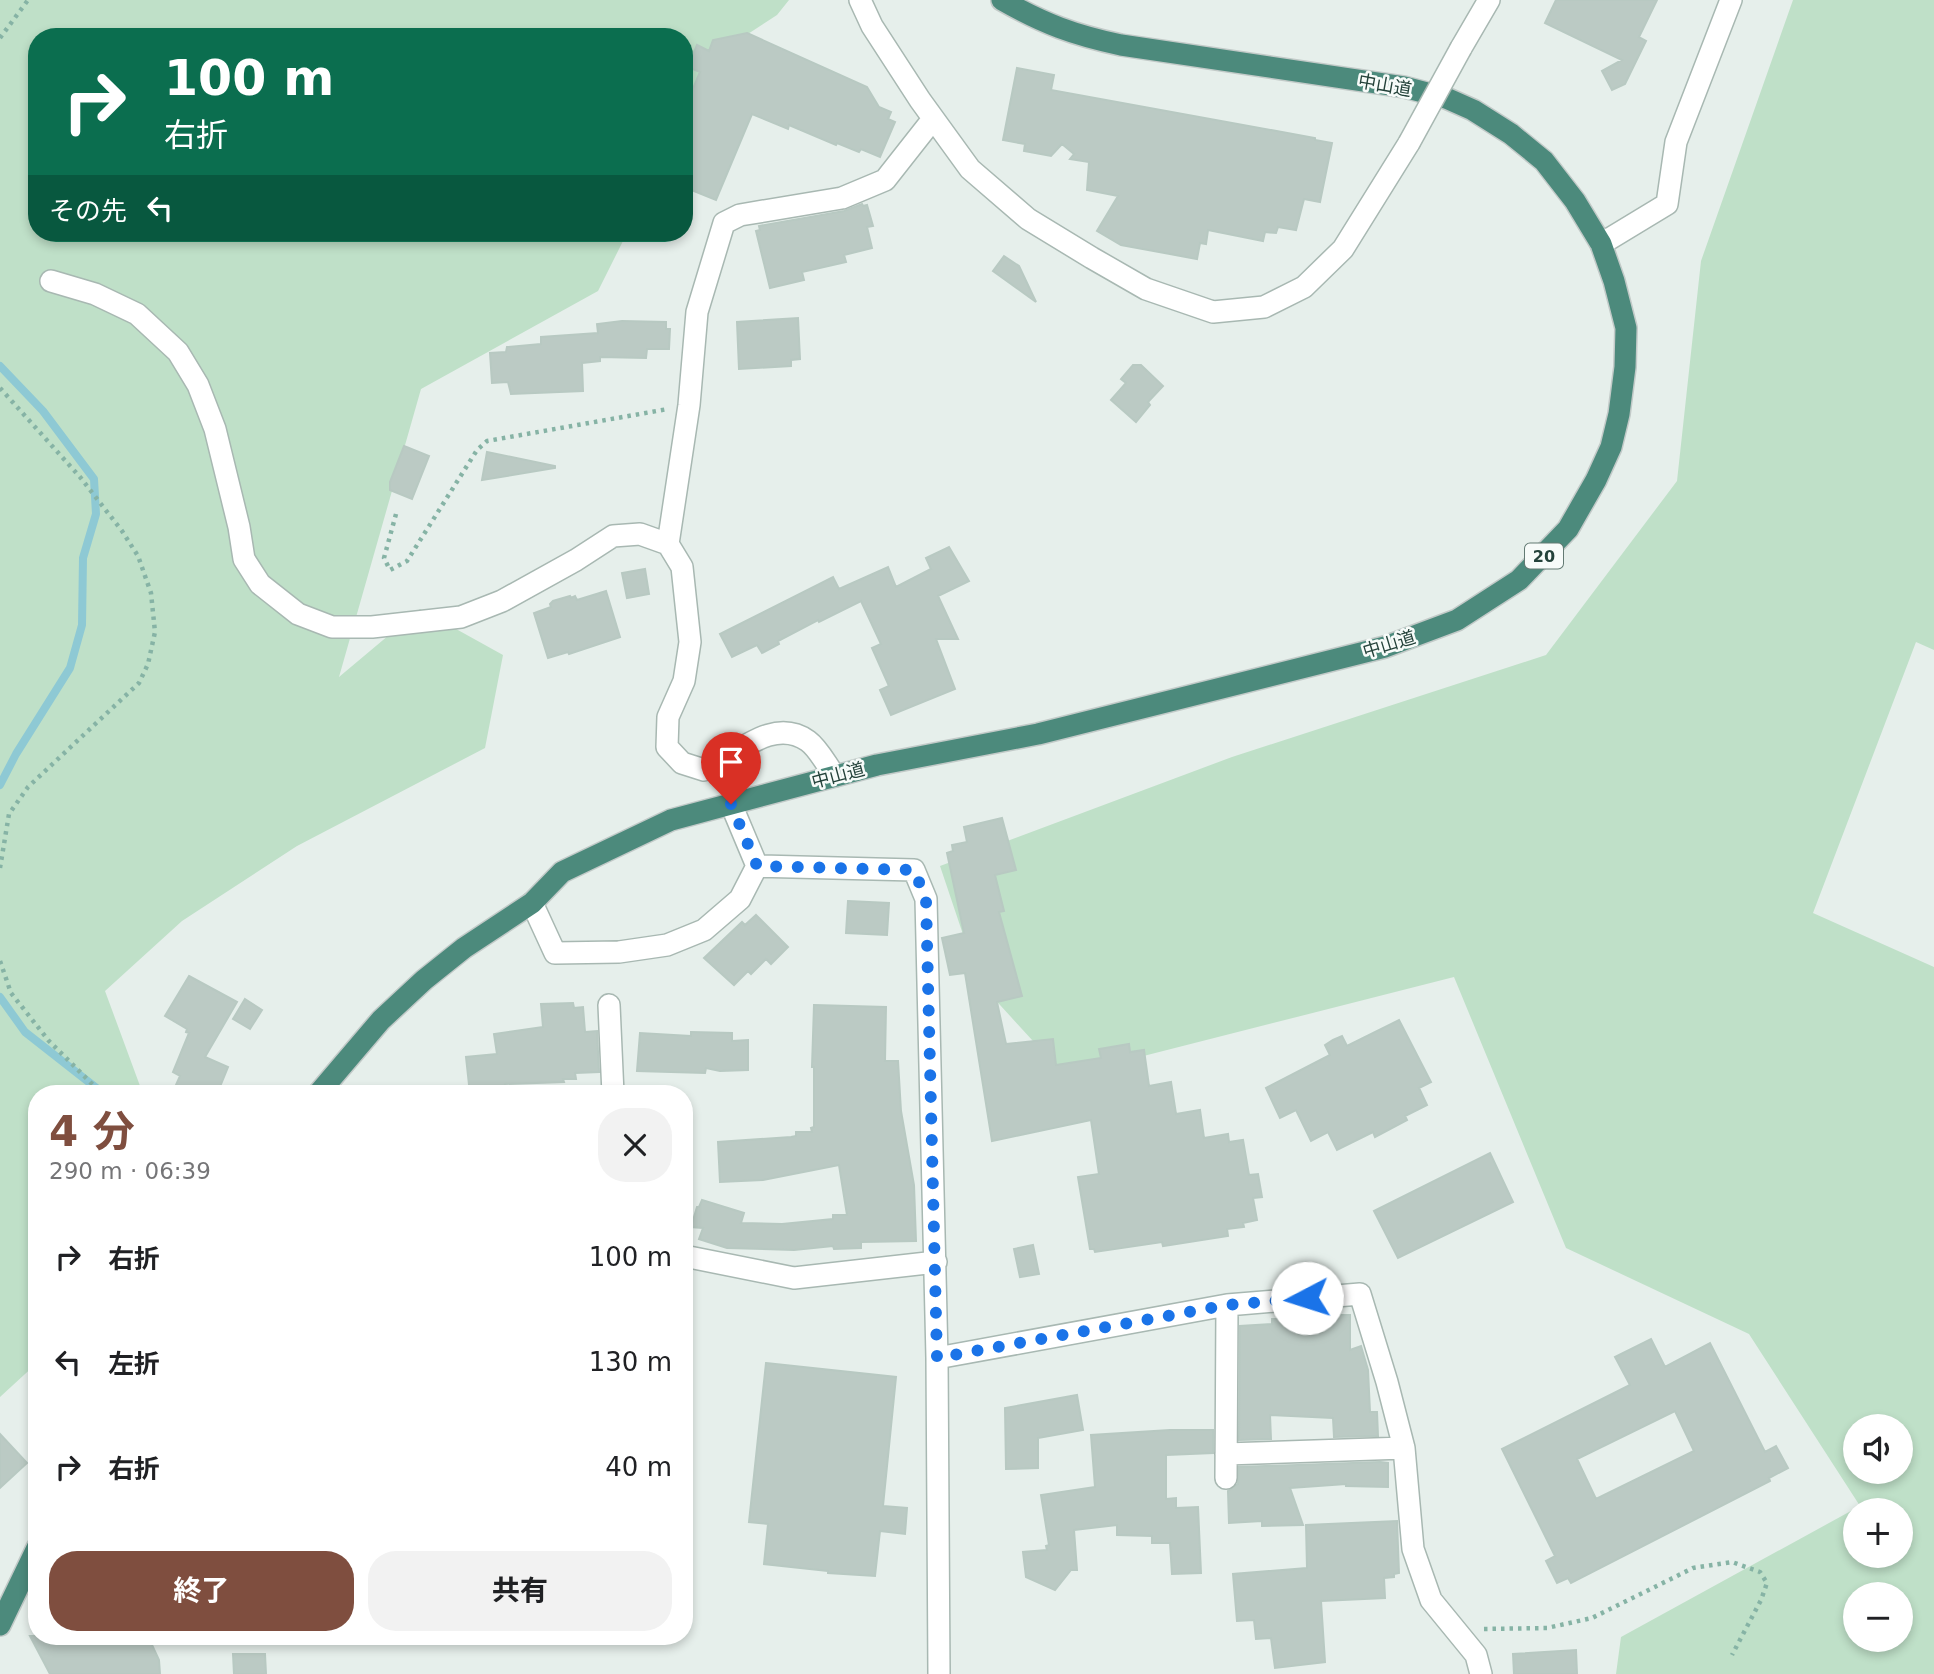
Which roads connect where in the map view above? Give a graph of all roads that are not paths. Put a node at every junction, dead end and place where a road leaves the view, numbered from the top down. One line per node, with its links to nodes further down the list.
1 (860, 0): 5 (street)
2 (1002, 0): 6 (highway, 中山道 / 20)
3 (1489, 0): 5 (street, bridge)
4 (1731, 0): 6 (street)
5 (933, 119): 8 (street)
6 (1601, 244): 9 (highway, 中山道 / 20)
7 (51, 281): 8 (street)
8 (668, 544): 9 (street)
9 (835, 776): 10 (highway, 中山道 / 20)
10 (731, 804): 11 (street); 12 (highway, 中山道 / 20)
11 (757, 866): 12 (street); 17 (street)
12 (532, 902): 14 (highway, 中山道 / 20)
13 (609, 1005): 15 (street)
14 (326, 1085)
15 (613, 1085)
16 (693, 1258): 17 (street)
17 (936, 1262): 19 (street)
18 (1227, 1305): 19 (street); 20 (street); 21 (street)
19 (937, 1358): 25 (street)
20 (1404, 1448): 21 (street); 26 (street)
21 (1226, 1454): 22 (street)
22 (1226, 1478)
23 (28, 1567): 24 (highway)
24 (0, 1625)
25 (939, 1674)
26 (1481, 1674)

